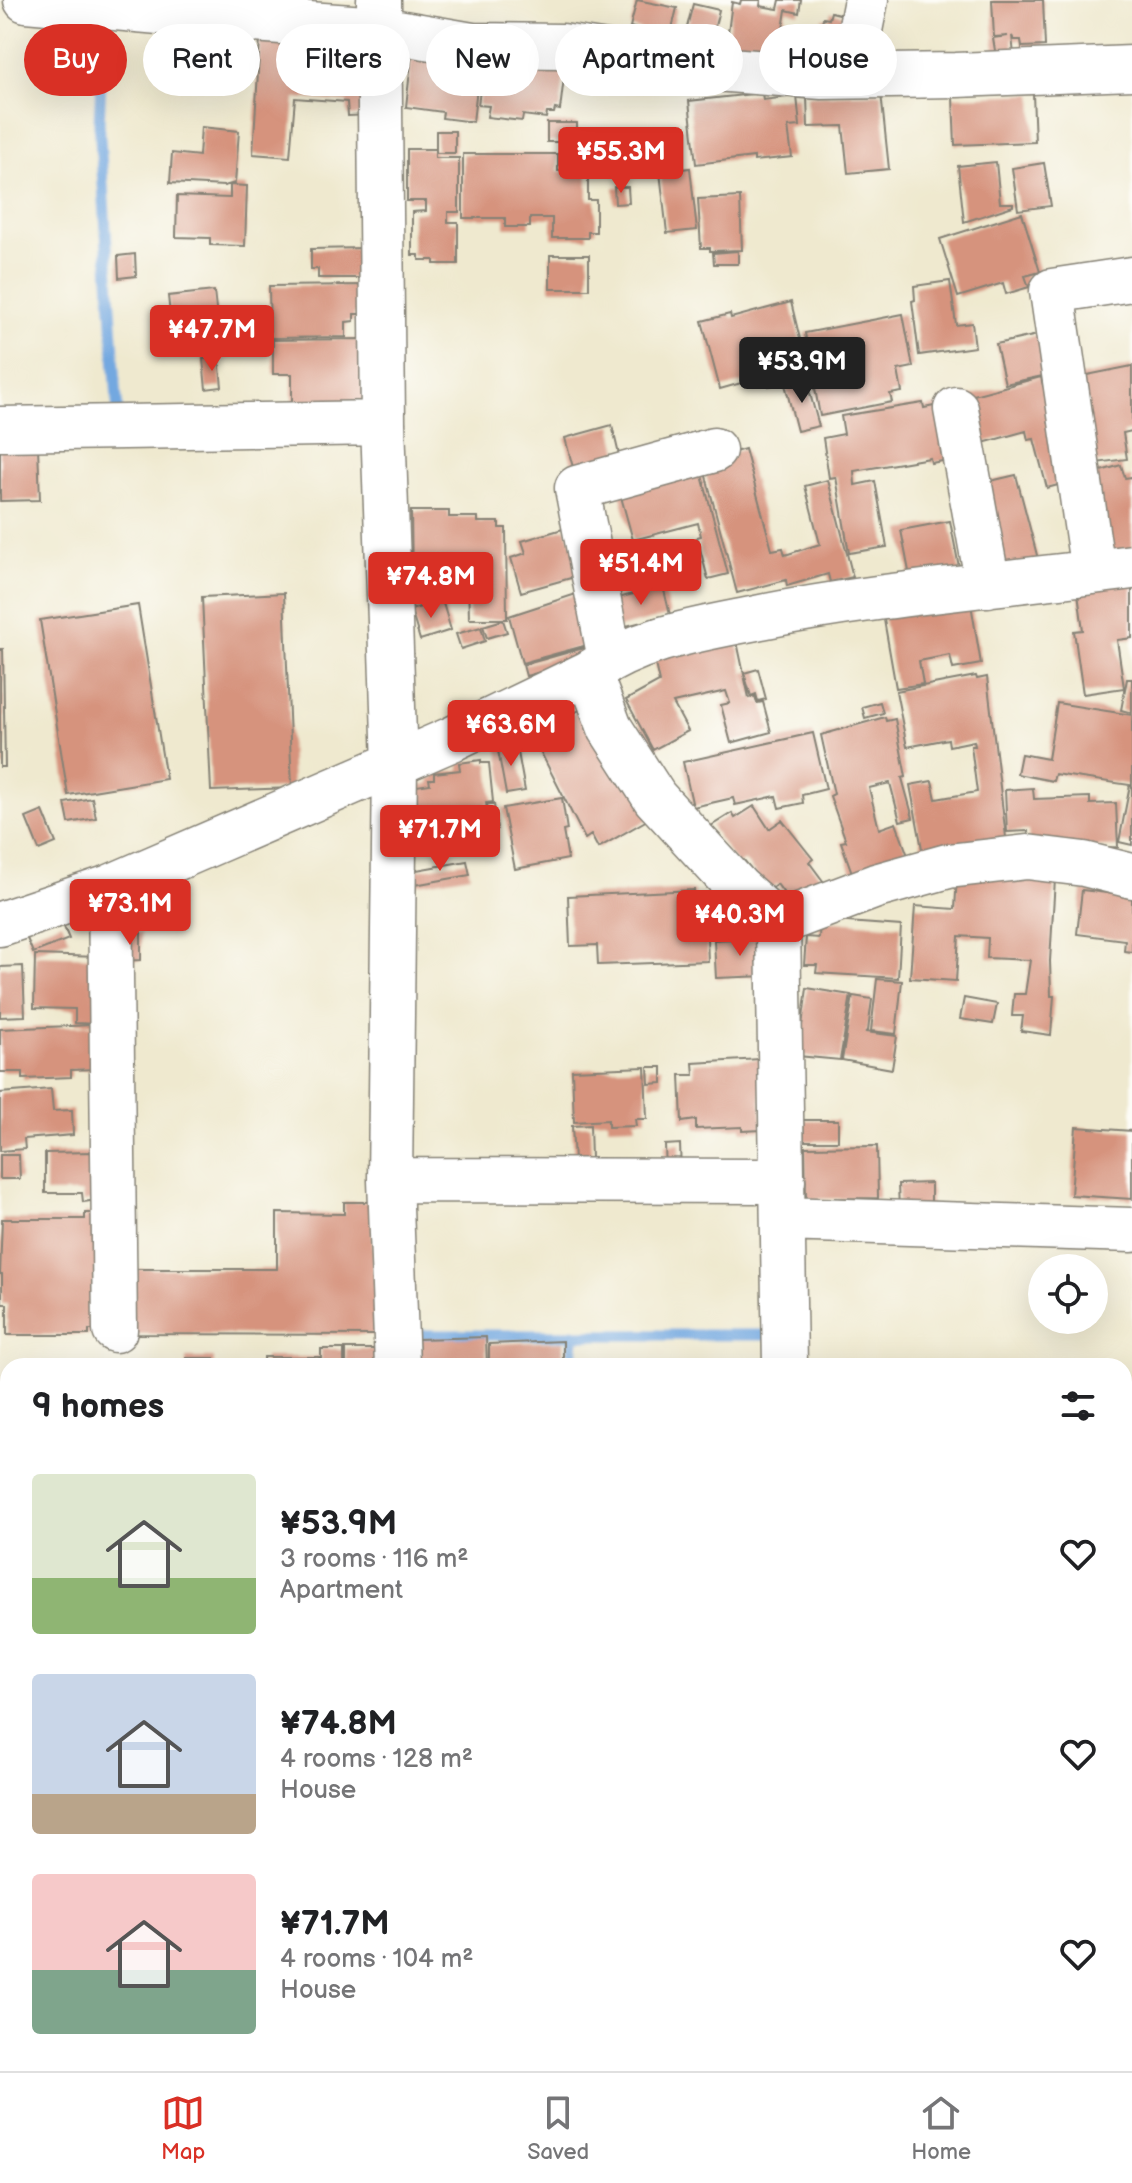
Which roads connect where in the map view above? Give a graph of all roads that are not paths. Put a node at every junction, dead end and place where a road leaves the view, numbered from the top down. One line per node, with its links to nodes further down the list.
1 (26, 0): 3 (street)
2 (866, 0): 4 (street)
3 (380, 14): 6 (street); 10 (street)
4 (861, 24)
5 (1132, 68): 7 (street)
6 (759, 72)
7 (897, 76)
8 (1132, 279): 13 (street)
9 (956, 409): 14 (street)
10 (383, 423): 11 (street); 16 (street)
11 (0, 429)
12 (714, 450): 15 (street)
13 (1112, 570): 14 (street)
14 (988, 585): 15 (street)
15 (599, 666): 16 (street); 19 (street)
16 (395, 764): 18 (street); 21 (street)
17 (1132, 876): 19 (street)
18 (110, 887): 20 (street); 24 (street)
19 (778, 923): 22 (street)
20 (0, 924)
21 (390, 1180): 22 (street); 25 (street)
22 (783, 1200): 23 (street); 26 (street)
23 (1132, 1230)
24 (115, 1330)
25 (397, 1358)
26 (785, 1358)

